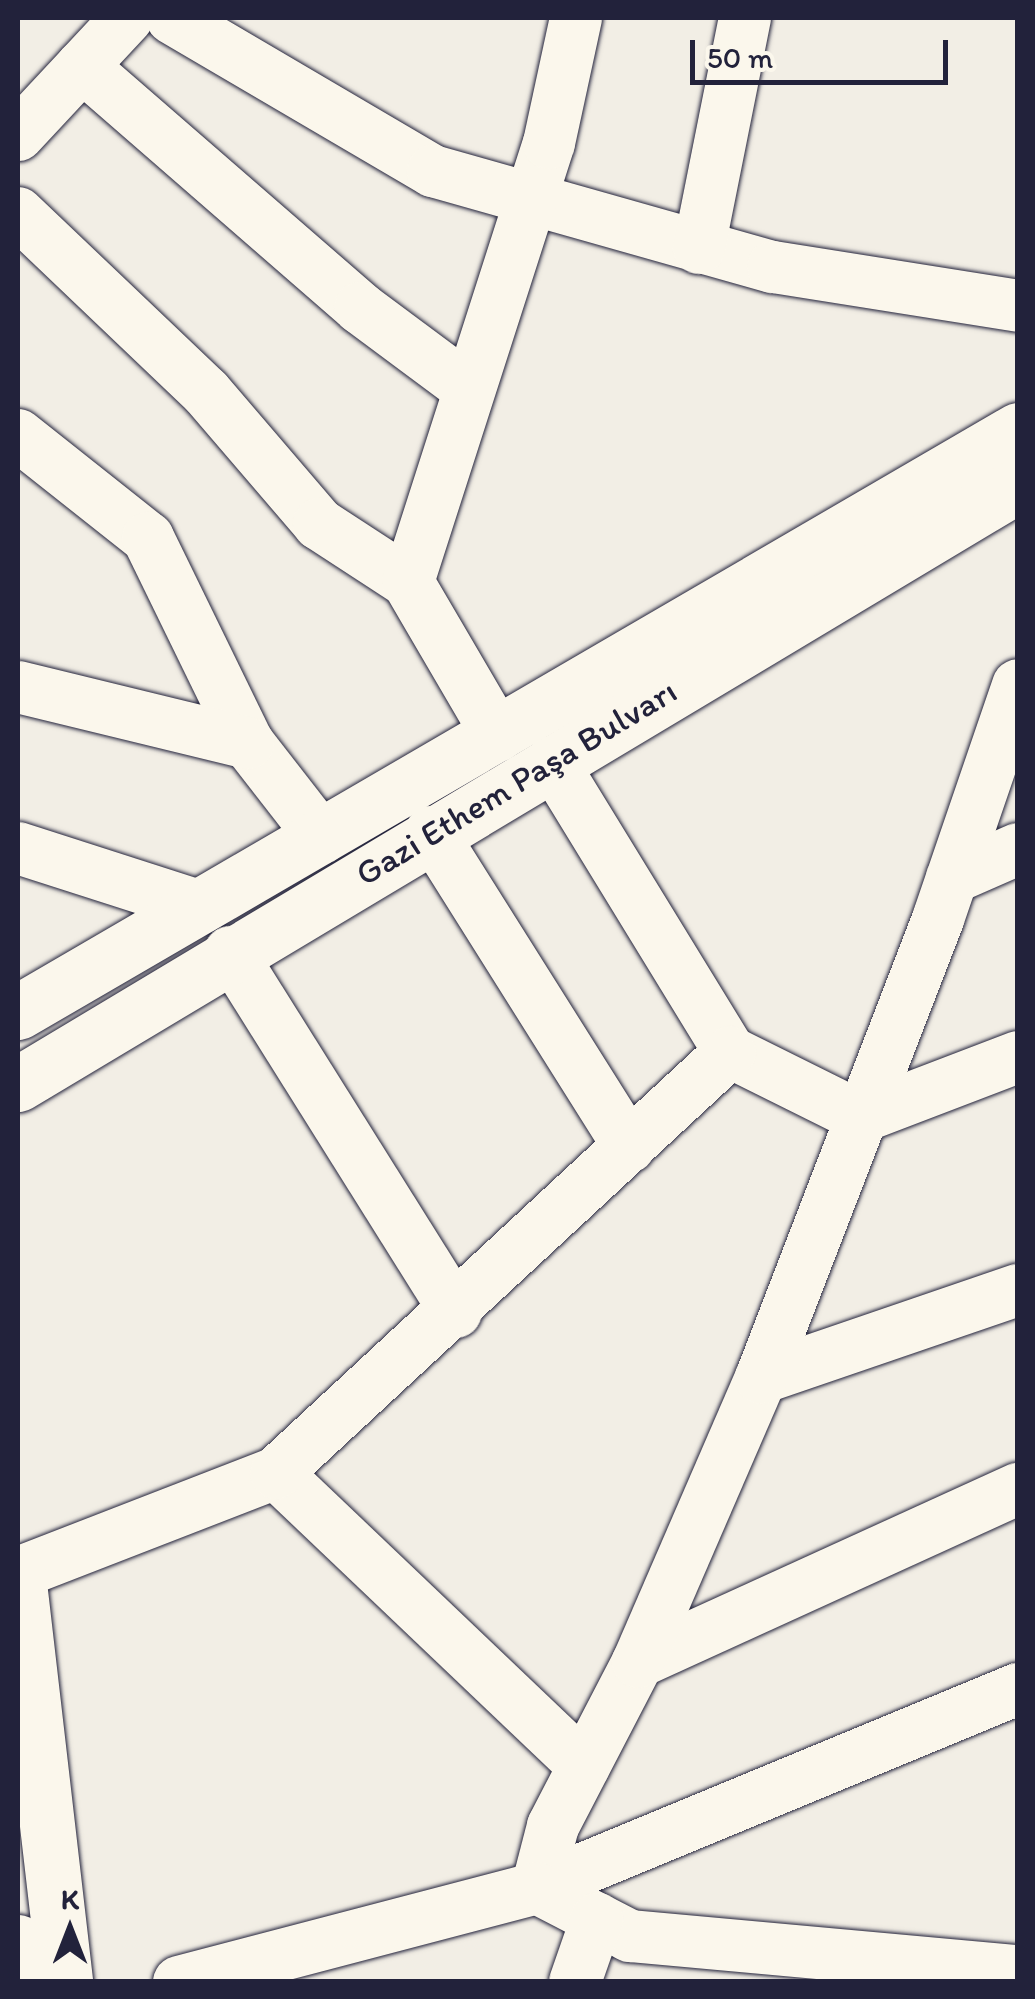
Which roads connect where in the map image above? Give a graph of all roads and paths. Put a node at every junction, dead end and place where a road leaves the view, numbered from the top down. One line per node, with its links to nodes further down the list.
1 (127, 18): 5 (street)
2 (172, 18): 7 (street)
3 (576, 18): 7 (street)
4 (746, 18): 9 (street)
5 (82, 66): 6 (street); 11 (street)
6 (18, 135)
7 (528, 203): 9 (street); 11 (street)
8 (18, 213): 15 (street)
9 (699, 248): 10 (street)
10 (1018, 306)
11 (465, 386): 15 (street)
12 (1018, 430): 18 (main road, Gazi Ethem Paşa Bulvarı)
13 (18, 435): 19 (street)
14 (1018, 485): 20 (main road, Gazi Ethem Paşa Bulvarı)
15 (408, 582): 18 (street)
16 (1018, 685): 25 (street)
17 (18, 688): 19 (street)
18 (498, 736): 22 (main road, Gazi Ethem Paşa Bulvarı)
19 (248, 743): 22 (street)
20 (552, 762): 21 (main road, Gazi Ethem Paşa Bulvarı); 28 (street)
21 (431, 832): 26 (main road, Gazi Ethem Paşa Bulvarı); 32 (street)
22 (322, 838): 26 (main road, Gazi Ethem Paşa Bulvarı)
23 (18, 848): 26 (street)
24 (1018, 849): 25 (street)
25 (952, 878): 31 (street)
26 (216, 929): 27 (main road, Gazi Ethem Paşa Bulvarı); 30 (main road, Gazi Ethem Paşa Bulvarı); 34 (street)
27 (18, 1012)
28 (730, 1052): 31 (street); 32 (street)
29 (1018, 1056): 31 (street)
30 (18, 1084)
31 (861, 1117): 35 (street)
32 (629, 1147): 34 (street)
33 (1018, 1290): 35 (street)
34 (456, 1312): 36 (street)
35 (761, 1378): 39 (street)
36 (276, 1472): 38 (street); 41 (street)
37 (1018, 1489): 39 (street)
38 (18, 1574): 47 (main road)
39 (638, 1662): 41 (street)
40 (1018, 1690): 42 (street)
41 (584, 1766): 42 (street)
42 (537, 1888): 43 (street); 48 (street)
43 (597, 1919): 45 (street); 49 (street)
44 (18, 1942): 46 (main road)
45 (1018, 1971)
46 (25, 1982)
47 (65, 1982)
48 (179, 1982)
49 (575, 1982)

